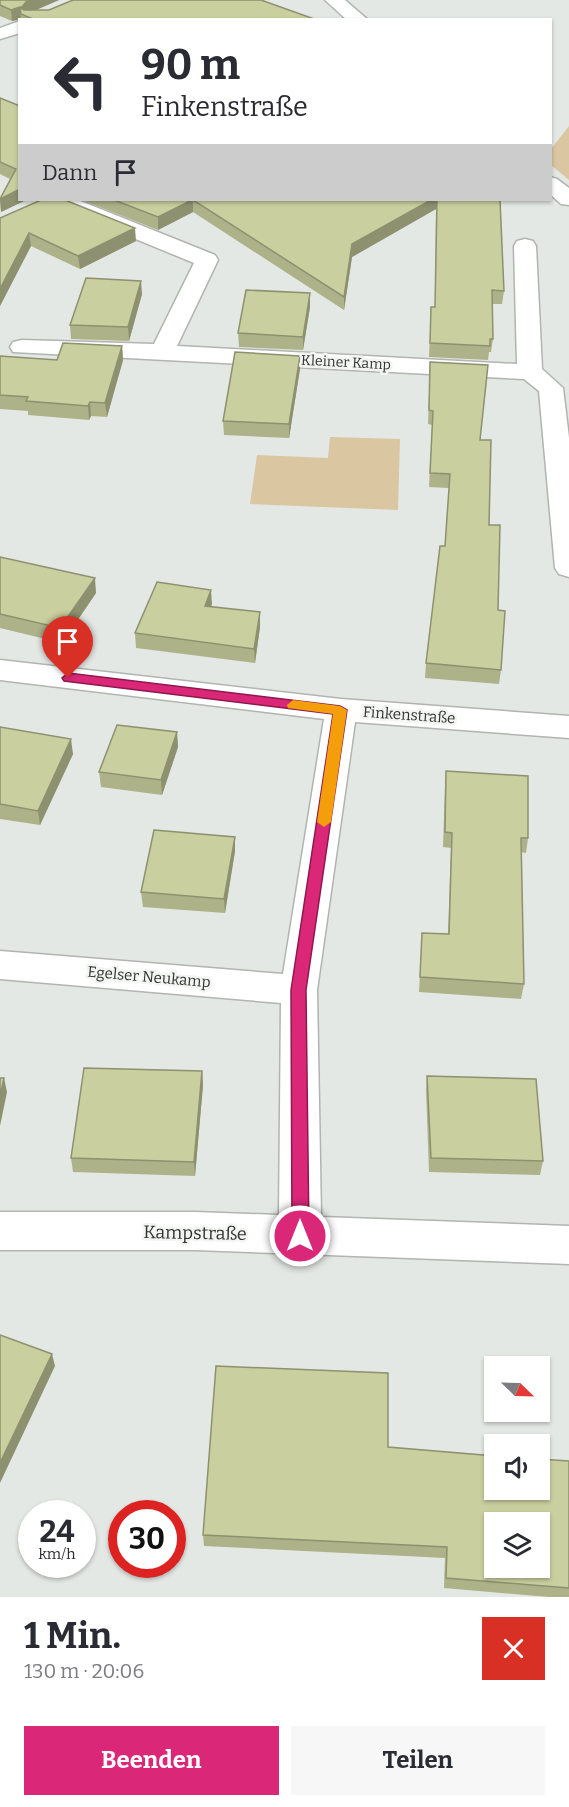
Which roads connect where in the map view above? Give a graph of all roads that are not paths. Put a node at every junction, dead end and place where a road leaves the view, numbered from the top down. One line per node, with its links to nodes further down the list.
1 (334, 0): 2 (street)
2 (356, 18)
3 (18, 27): 4 (street)
4 (0, 34)
5 (552, 185): 6 (street)
6 (569, 199)
7 (63, 201): 10 (street)
8 (525, 246): 11 (street)
9 (22, 347): 10 (street, Kleiner Kamp)
10 (162, 352): 11 (street, Kleiner Kamp)
11 (530, 372): 12 (street)
12 (569, 568)
13 (0, 669): 14 (street, Finkenstraße)
14 (340, 710): 15 (street, Finkenstraße); 17 (street)
15 (569, 727)
16 (0, 965): 17 (street, Egelser Neukamp)
17 (299, 990): 19 (street)
18 (0, 1231): 19 (street, Kampstraße)
19 (300, 1236): 20 (street, Kampstraße)
20 (569, 1245)

